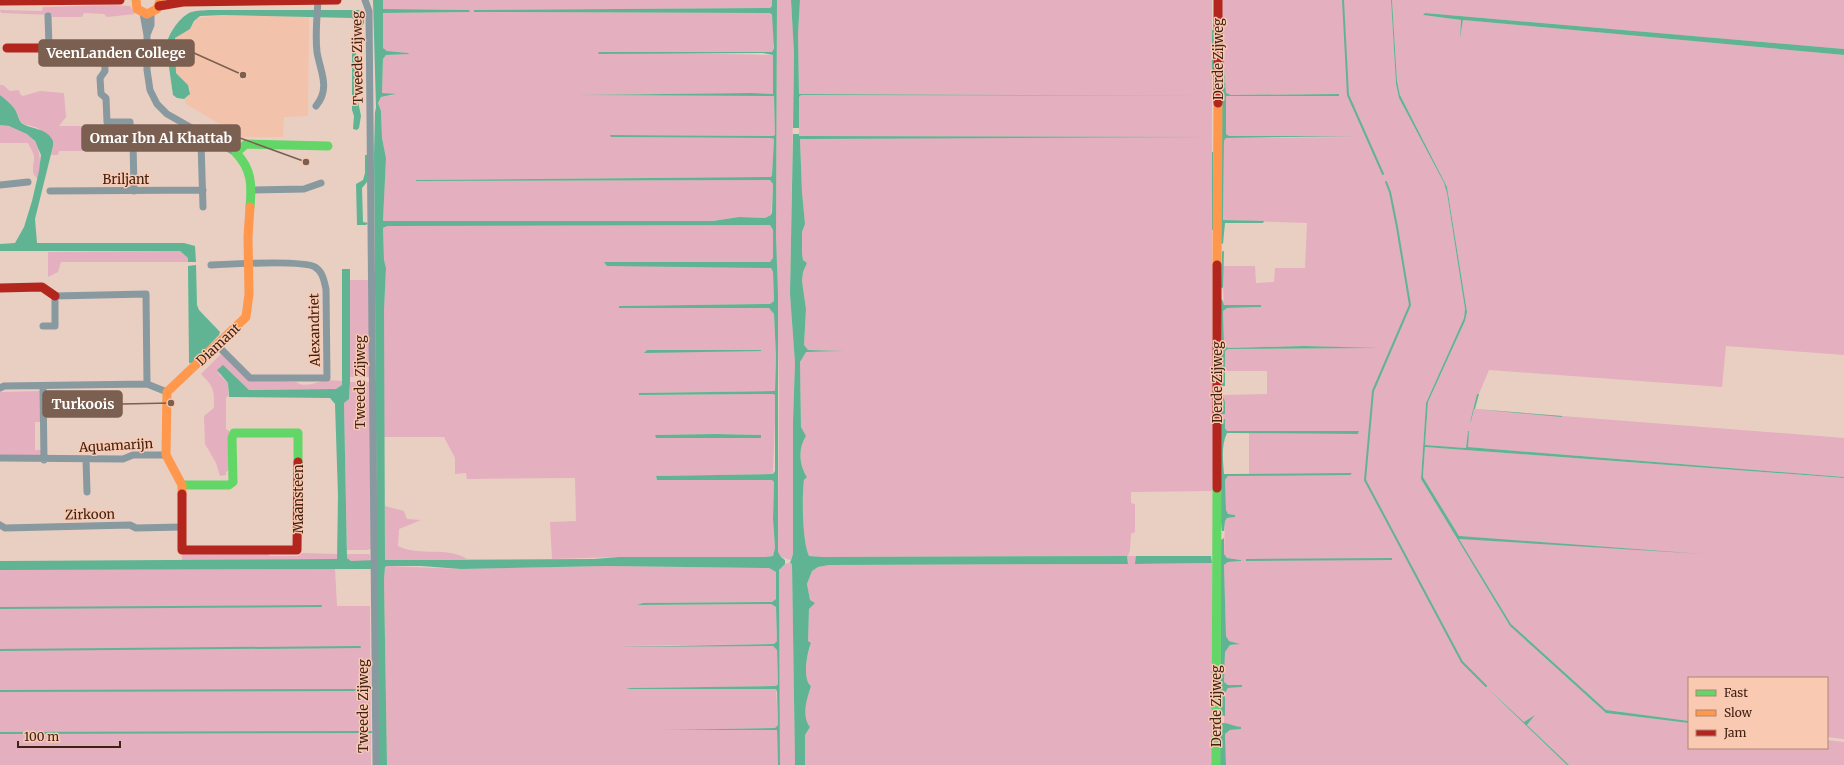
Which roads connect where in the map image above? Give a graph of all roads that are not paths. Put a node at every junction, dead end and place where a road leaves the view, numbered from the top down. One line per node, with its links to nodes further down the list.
1 (118, 0): 5 (street); 7 (street)
2 (337, 0): 9 (street)
3 (365, 0): 46 (street, Tweede Zijweg)
4 (1218, 0): 47 (street, Derde Zijweg)
5 (0, 1)
6 (180, 1): 8 (street); 9 (street)
7 (136, 2): 10 (street)
8 (159, 3): 10 (street)
9 (318, 5): 16 (street)
10 (147, 13): 14 (street, Diamant)
11 (48, 16): 12 (street)
12 (49, 47): 13 (street); 15 (street)
13 (7, 48)
14 (147, 48): 15 (street); 17 (street, Diamant)
15 (104, 49): 23 (street)
16 (316, 106)
17 (205, 135): 19 (street, Diamant); 24 (street)
18 (328, 146): 19 (street)
19 (236, 153): 25 (street, Diamant)
20 (28, 182): 22 (street)
21 (321, 183): 25 (street)
22 (0, 185)
23 (134, 190): 24 (street, Briljant); 26 (street, Briljant)
24 (203, 190): 27 (street)
25 (251, 190): 28 (street, Diamant)
26 (50, 191)
27 (203, 207)
28 (248, 264): 29 (street, Alexandriet); 33 (street, Diamant); 33 (street, Alexandriet)
29 (211, 265)
30 (0, 288): 31 (street)
31 (55, 296): 32 (street); 34 (street)
32 (43, 326)
33 (217, 345): 37 (street, Diamant)
34 (147, 384): 35 (street); 37 (street)
35 (43, 386): 36 (street); 41 (street)
36 (0, 388)
37 (168, 392): 38 (street)
38 (166, 455): 40 (street, Aquamarijn); 42 (street)
39 (0, 458): 41 (street, Aquamarijn)
40 (86, 459): 41 (street, Aquamarijn); 43 (street, Zirkoon)
41 (44, 460)
42 (182, 485): 45 (street, Maansteen); 45 (street, Maansteen)
43 (86, 492)
44 (0, 525): 45 (street, Zirkoon)
45 (182, 527)
46 (376, 765)
47 (1216, 765)

